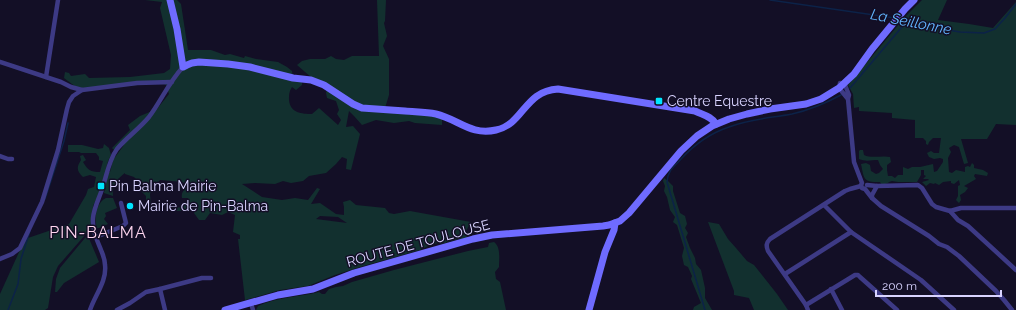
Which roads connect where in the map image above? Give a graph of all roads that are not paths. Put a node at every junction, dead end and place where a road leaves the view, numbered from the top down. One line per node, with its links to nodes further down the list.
1 (58, 0): 6 (street)
2 (170, 0): 5 (street)
3 (914, 0): 8 (street, ROUTE DE TOULOUSE)
4 (0, 62): 6 (street)
5 (183, 67): 7 (street); 12 (street)
6 (46, 77): 9 (street)
7 (172, 82): 10 (street); 26 (street)
8 (841, 85): 13 (street, ROUTE DE TOULOUSE); 17 (street)
9 (71, 87): 10 (street); 11 (street)
10 (82, 90): 11 (street)
11 (73, 96): 27 (street)
12 (700, 114): 13 (street); 14 (street)
13 (716, 124): 14 (street, ROUTE DE TOULOUSE)
14 (708, 129): 24 (street, ROUTE DE TOULOUSE)
15 (0, 156): 16 (street)
16 (12, 159)
17 (864, 186): 18 (street); 19 (street); 21 (street)
18 (877, 186): 19 (street); 23 (street)
19 (872, 198): 43 (street)
20 (121, 203): 26 (street)
21 (824, 205): 25 (street); 29 (street)
22 (1016, 208): 23 (street)
23 (950, 211): 28 (street)
24 (615, 223): 33 (street, ROUTE DE TOULOUSE); 39 (street)
25 (851, 232): 29 (street); 42 (street)
26 (96, 237): 35 (street)
27 (0, 259)
28 (1016, 270)
29 (784, 274): 34 (street)
30 (211, 278): 31 (street)
31 (160, 289): 36 (street); 37 (street)
32 (831, 289): 34 (street); 40 (street); 41 (street)
33 (252, 306): 38 (street, ROUTE DE TOULOUSE)
34 (807, 308)
35 (90, 310)
36 (117, 310)
37 (165, 310)
38 (225, 310)
39 (589, 310)
40 (842, 310)
41 (897, 310)
42 (954, 310)
43 (1012, 310)

